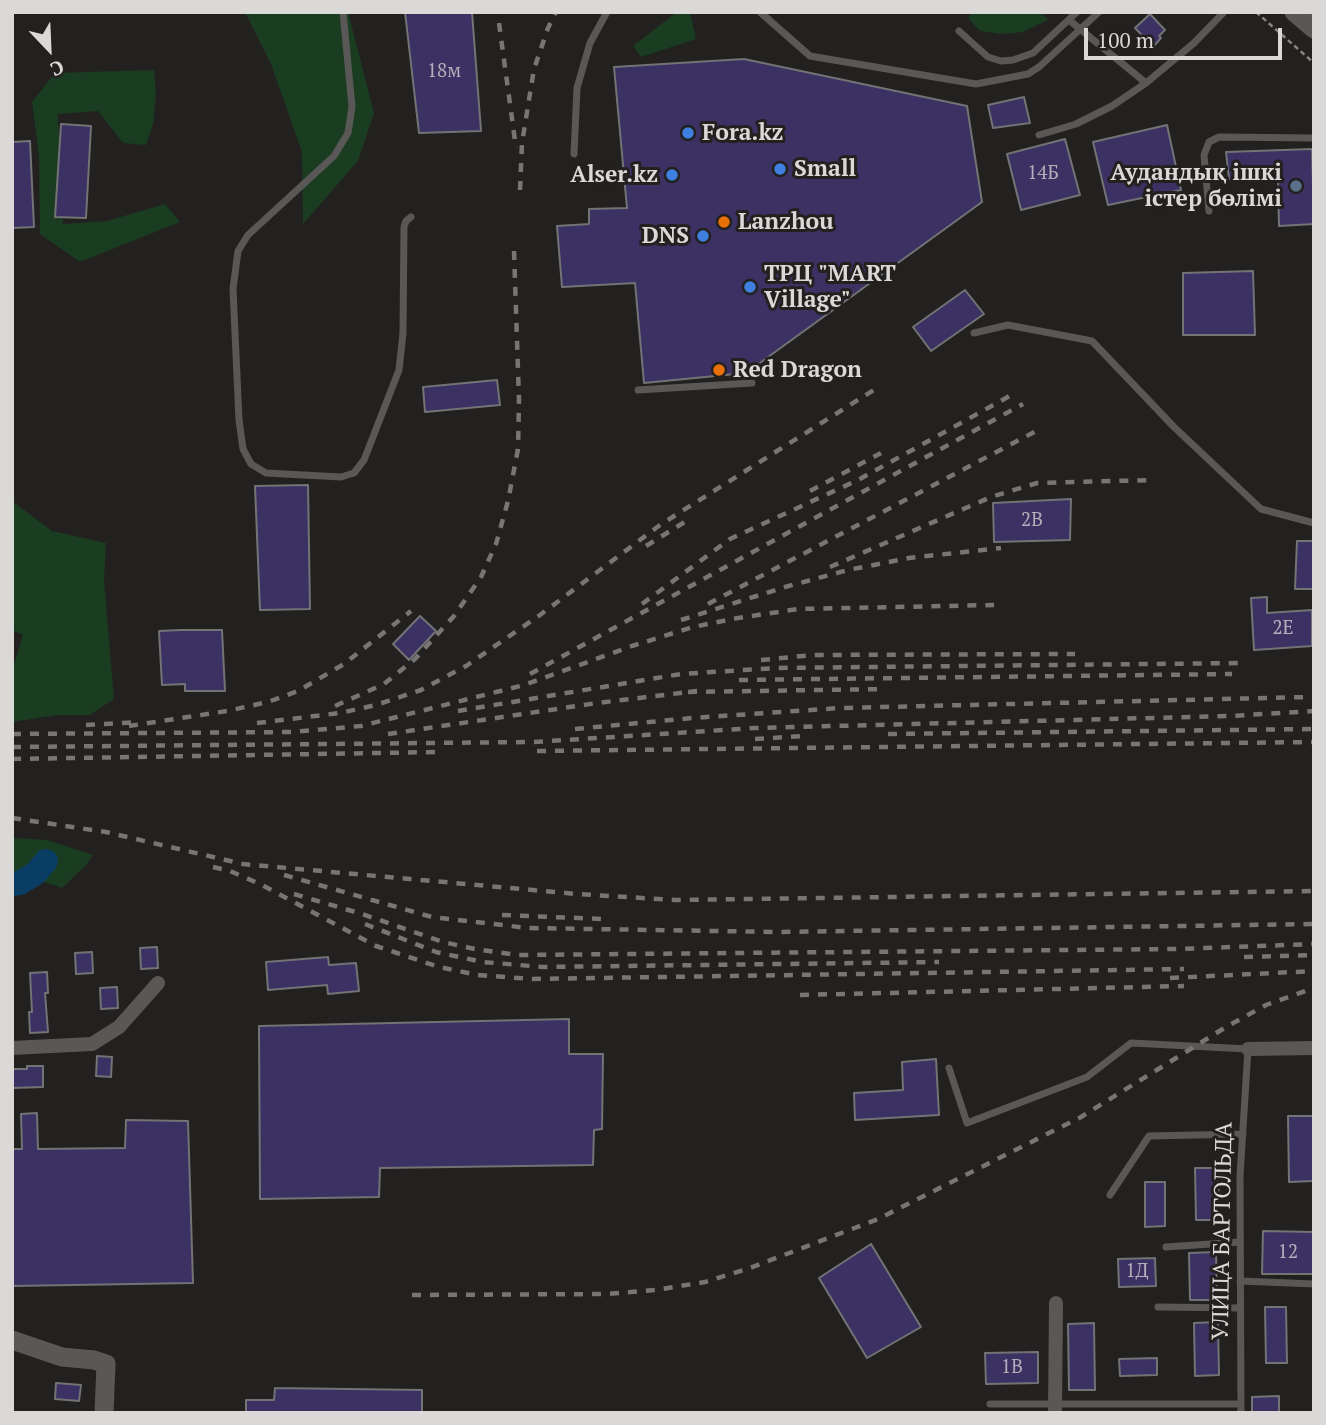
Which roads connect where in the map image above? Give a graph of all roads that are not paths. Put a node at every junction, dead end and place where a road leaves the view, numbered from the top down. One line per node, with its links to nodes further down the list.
1 (343, 12): 17 (lane)
2 (607, 12): 15 (lane)
3 (760, 12): 10 (lane)
4 (1077, 12): 8 (lane)
5 (1099, 12): 10 (lane)
6 (1224, 12): 12 (lane)
7 (1295, 13): 9 (street)
8 (1069, 20): 10 (lane); 11 (lane)
9 (1314, 29)
10 (1080, 30): 12 (lane)
11 (959, 31)
12 (1146, 83): 13 (lane)
13 (1039, 135)
14 (1314, 138): 16 (lane)
15 (573, 154)
16 (1209, 211)
17 (411, 217)
18 (974, 332): 21 (lane)
19 (752, 383): 20 (lane)
20 (638, 390)
21 (1314, 523)
22 (158, 983): 23 (street)
23 (12, 1048)
24 (1314, 1048): 25 (street)
25 (1248, 1049): 26 (lane); 27 (lane, УЛИЦА БАРТОЛЬДА)
26 (949, 1068)
27 (1243, 1134): 28 (lane); 29 (lane, УЛИЦА БАРТОЛЬДА)
28 (1111, 1195)
29 (1240, 1242): 30 (lane); 31 (lane, УЛИЦА БАРТОЛЬДА)
30 (1166, 1247)
31 (1240, 1281): 32 (lane); 35 (lane, УЛИЦА БАРТОЛЬДА)
32 (1314, 1284)
33 (1056, 1303): 39 (street)
34 (1158, 1307): 35 (lane)
35 (1240, 1308): 38 (lane, УЛИЦА БАРТОЛЬДА)
36 (12, 1340): 40 (street)
37 (990, 1404): 39 (lane)
38 (1241, 1404): 39 (lane); 41 (lane, УЛИЦА БАРТОЛЬДА)
39 (1055, 1408)
40 (104, 1413)
41 (1241, 1413)

